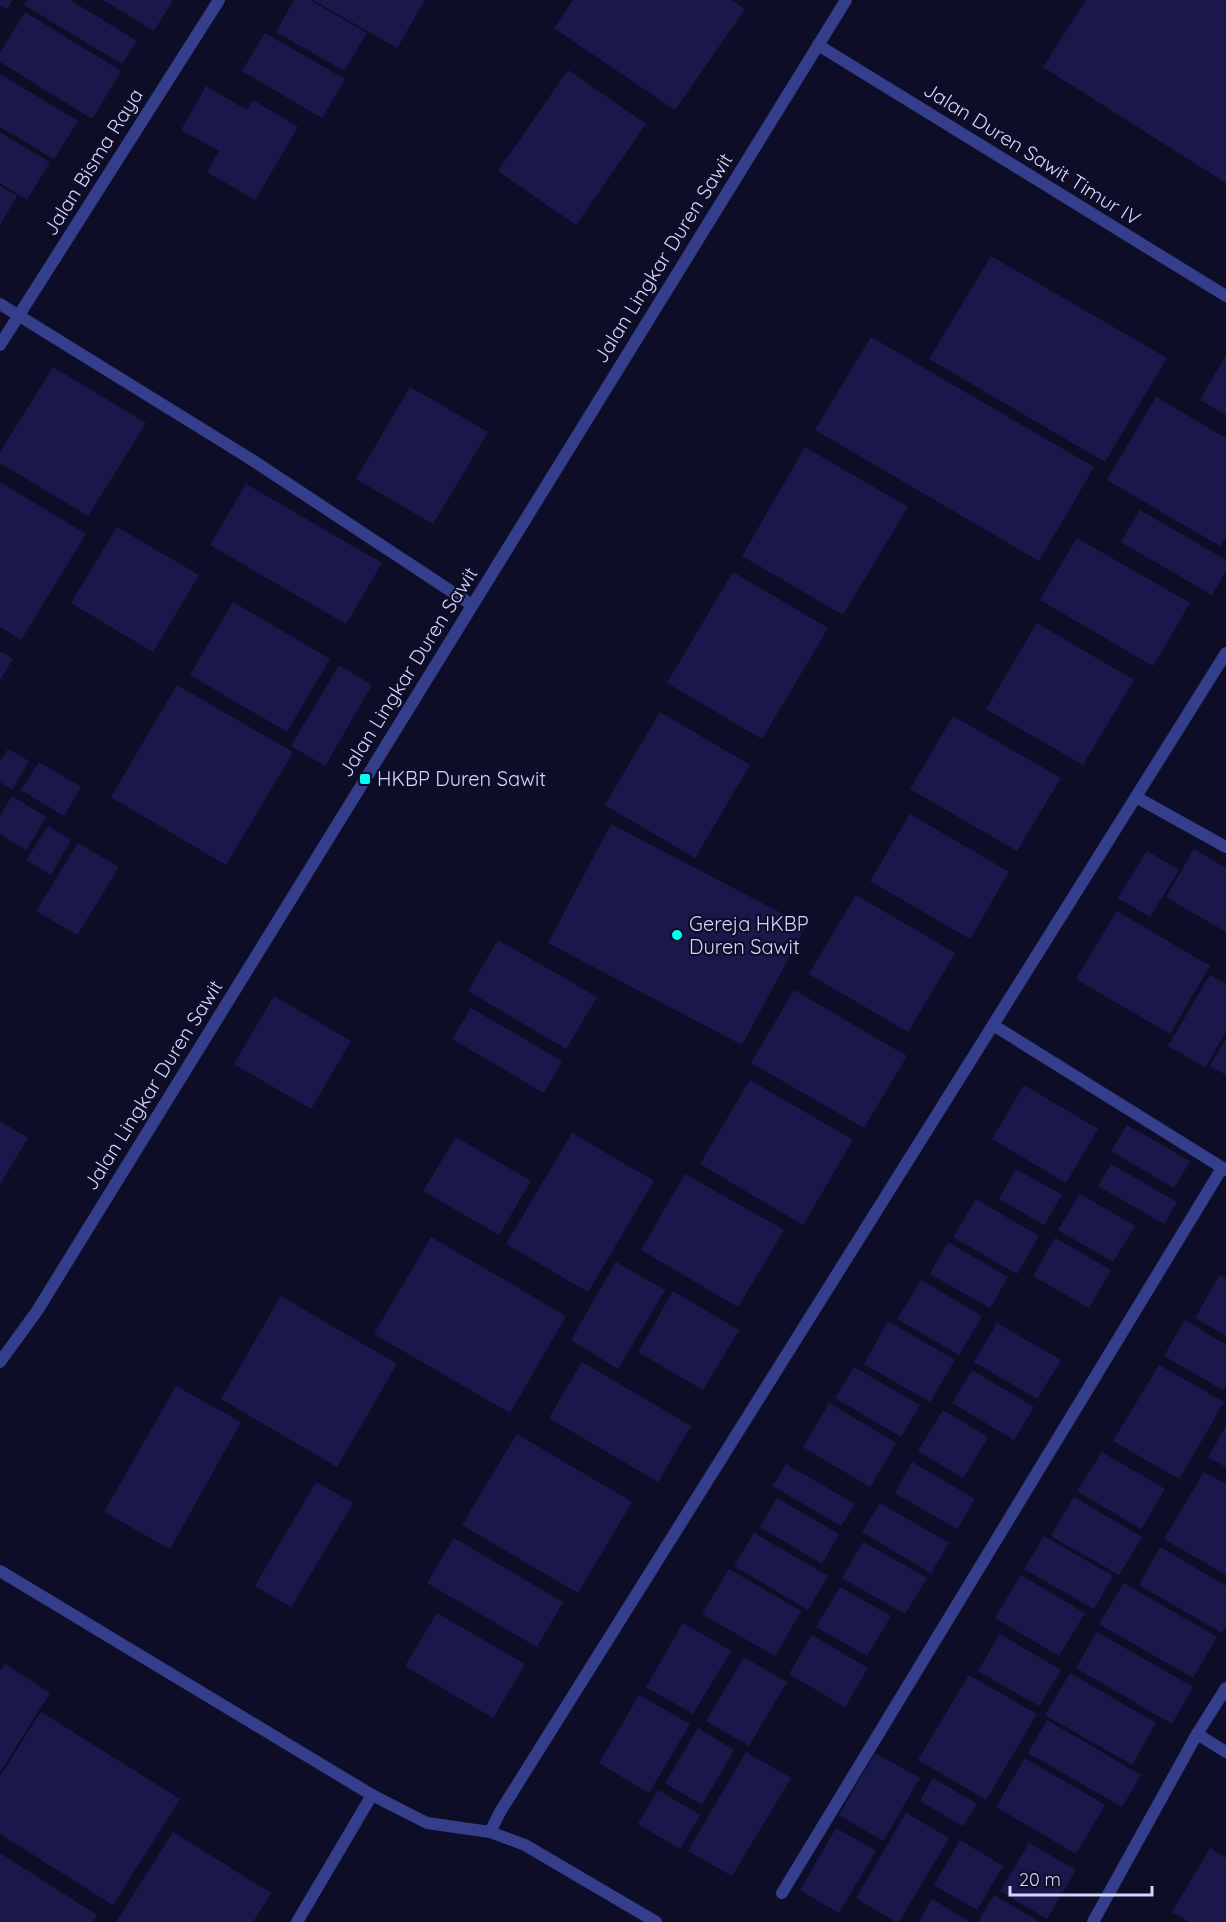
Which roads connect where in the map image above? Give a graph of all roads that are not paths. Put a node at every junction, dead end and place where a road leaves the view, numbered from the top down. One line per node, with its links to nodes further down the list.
1 (219, 0): 6 (street, Jalan Bisma Raya)
2 (846, 0): 3 (street, Jalan Lingkar Duren Sawit)
3 (818, 45): 4 (street, Jalan Duren Sawit Timur IV); 8 (street, Jalan Lingkar Duren Sawit)
4 (1226, 296)
5 (0, 304): 6 (street)
6 (18, 316): 7 (street, Jalan Bisma Raya); 8 (street)
7 (0, 345)
8 (472, 605): 14 (street, Jalan Lingkar Duren Sawit)
9 (1226, 652): 10 (street)
10 (1136, 797): 11 (street); 12 (street)
11 (1226, 847)
12 (993, 1025): 13 (street); 20 (street)
13 (1224, 1169): 21 (street)
14 (0, 1362)
15 (0, 1571): 19 (street)
16 (1226, 1688): 17 (street)
17 (1197, 1734): 18 (street); 24 (street)
18 (1226, 1752)
19 (372, 1795): 20 (street); 22 (street)
20 (490, 1832): 23 (street)
21 (782, 1893)
22 (297, 1922)
23 (656, 1922)
24 (1093, 1922)

